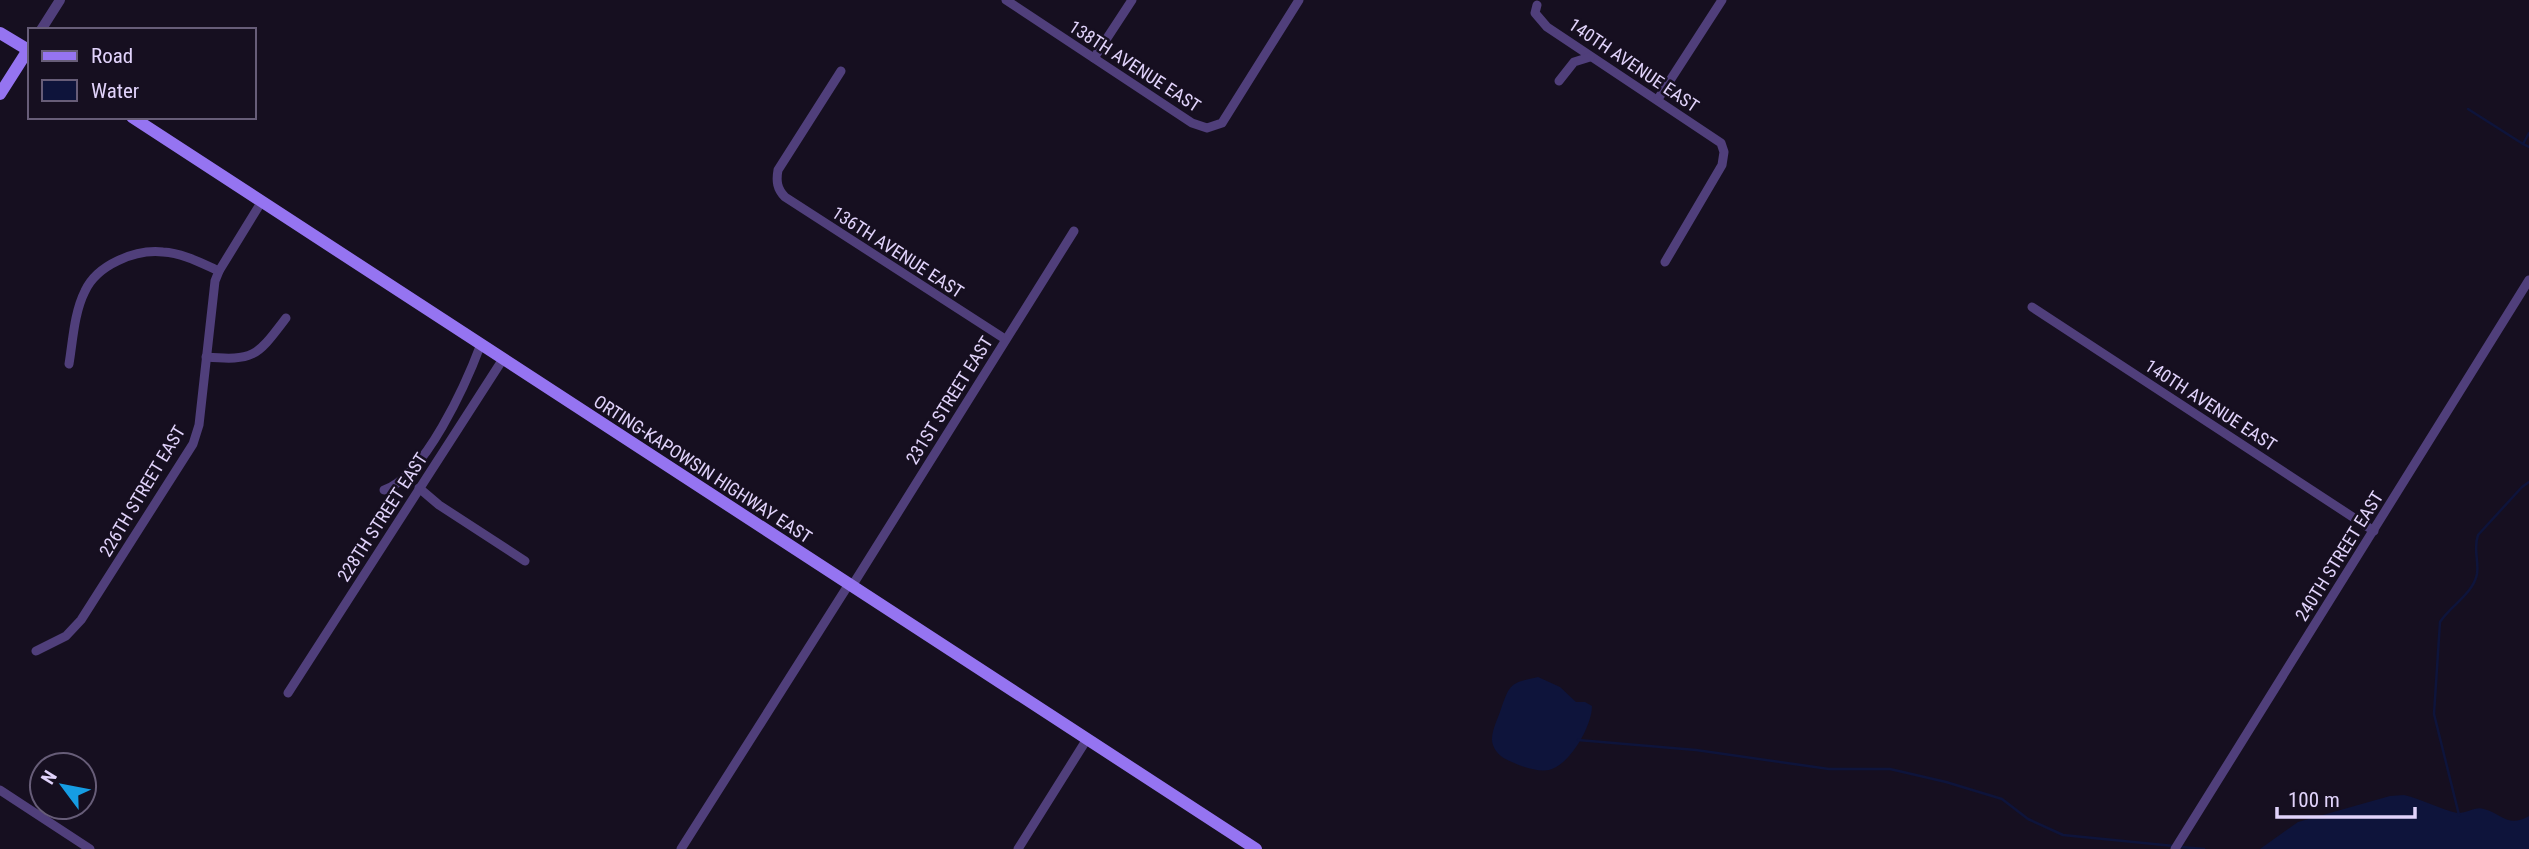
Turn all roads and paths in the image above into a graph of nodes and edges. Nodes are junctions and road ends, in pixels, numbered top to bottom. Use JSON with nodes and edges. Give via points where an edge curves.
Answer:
{"nodes":[{"id":1,"x":60,"y":0,"type":"edge"},
{"id":2,"x":1006,"y":0,"type":"edge"},
{"id":3,"x":1132,"y":0,"type":"edge"},
{"id":4,"x":1299,"y":0,"type":"edge"},
{"id":5,"x":1722,"y":0,"type":"edge"},
{"id":6,"x":1537,"y":5,"type":"dead end"},
{"id":7,"x":42,"y":28,"type":"edge"},
{"id":8,"x":0,"y":33,"type":"edge"},
{"id":9,"x":28,"y":49,"type":"edge"},
{"id":10,"x":28,"y":52,"type":"edge"},
{"id":11,"x":1590,"y":57,"type":"junction"},
{"id":12,"x":1094,"y":58,"type":"junction"},
{"id":13,"x":841,"y":71,"type":"dead end"},
{"id":14,"x":1559,"y":81,"type":"dead end"},
{"id":15,"x":0,"y":94,"type":"edge"},
{"id":16,"x":1658,"y":99,"type":"junction"},
{"id":17,"x":135,"y":119,"type":"edge"},
{"id":18,"x":262,"y":201,"type":"junction"},
{"id":19,"x":1074,"y":231,"type":"dead end"},
{"id":20,"x":1665,"y":262,"type":"dead end"},
{"id":21,"x":219,"y":271,"type":"junction"},
{"id":22,"x":2529,"y":280,"type":"edge"},
{"id":23,"x":2032,"y":307,"type":"dead end"},
{"id":24,"x":286,"y":318,"type":"dead end"},
{"id":25,"x":1005,"y":339,"type":"junction"},
{"id":26,"x":481,"y":344,"type":"junction"},
{"id":27,"x":206,"y":357,"type":"junction"},
{"id":28,"x":503,"y":359,"type":"junction"},
{"id":29,"x":69,"y":364,"type":"dead end"},
{"id":30,"x":419,"y":488,"type":"junction"},
{"id":31,"x":384,"y":490,"type":"dead end"},
{"id":32,"x":2374,"y":531,"type":"junction"},
{"id":33,"x":525,"y":561,"type":"dead end"},
{"id":34,"x":850,"y":585,"type":"junction"},
{"id":35,"x":36,"y":651,"type":"dead end"},
{"id":36,"x":288,"y":694,"type":"dead end"},
{"id":37,"x":1087,"y":739,"type":"junction"},
{"id":38,"x":0,"y":790,"type":"edge"},
{"id":39,"x":90,"y":849,"type":"edge"},
{"id":40,"x":681,"y":849,"type":"edge"},
{"id":41,"x":1018,"y":849,"type":"edge"},
{"id":42,"x":1256,"y":849,"type":"edge"},
{"id":43,"x":2175,"y":849,"type":"edge"}],
"edges":[{"from":1,"to":7,"type":"street"},
{"from":2,"to":12,"type":"street","name":"138TH AVENUE EAST"},
{"from":3,"to":12,"type":"street"},
{"from":4,"to":12,"type":"street","name":"138TH AVENUE EAST","via":[[1222,123],[1215,127],[1192,123]]},
{"from":5,"to":16,"type":"street"},
{"from":6,"to":11,"type":"street","name":"140TH AVENUE EAST","via":[[1535,13],[1547,27]]},
{"from":8,"to":9,"type":"main road"},
{"from":10,"to":15,"type":"main road"},
{"from":11,"to":14,"type":"street","via":[[1574,62]]},
{"from":11,"to":16,"type":"street","name":"140TH AVENUE EAST"},
{"from":13,"to":25,"type":"street","name":"136TH AVENUE EAST","via":[[778,170],[778,187],[785,197]]},
{"from":16,"to":20,"type":"street","name":"140TH AVENUE EAST","via":[[1717,139],[1723,148],[1722,165]]},
{"from":17,"to":18,"type":"main road","name":"ORTING-KAPOWSIN HIGHWAY EAST"},
{"from":18,"to":21,"type":"street","name":"226TH STREET EAST"},
{"from":18,"to":26,"type":"main road","name":"ORTING-KAPOWSIN HIGHWAY EAST"},
{"from":19,"to":25,"type":"street","name":"231ST STREET EAST"},
{"from":21,"to":27,"type":"street","name":"226TH STREET EAST"},
{"from":21,"to":29,"type":"street","via":[[161,251],[99,271],[82,299]]},
{"from":22,"to":32,"type":"street","name":"240TH STREET EAST"},
{"from":23,"to":32,"type":"street","name":"140TH AVENUE EAST"},
{"from":24,"to":27,"type":"street","via":[[264,345],[247,357]]},
{"from":25,"to":34,"type":"street","name":"231ST STREET EAST"},
{"from":26,"to":28,"type":"main road","name":"ORTING-KAPOWSIN HIGHWAY EAST"},
{"from":26,"to":31,"type":"street","via":[[458,398],[426,451],[403,481]]},
{"from":27,"to":35,"type":"street","name":"226TH STREET EAST","via":[[193,444],[80,620],[66,636]]},
{"from":28,"to":30,"type":"street","name":"228TH STREET EAST"},
{"from":28,"to":34,"type":"main road","name":"ORTING-KAPOWSIN HIGHWAY EAST"},
{"from":30,"to":33,"type":"street"},
{"from":30,"to":36,"type":"street","name":"228TH STREET EAST"},
{"from":32,"to":43,"type":"street","name":"240TH STREET EAST"},
{"from":34,"to":37,"type":"main road","name":"ORTING-KAPOWSIN HIGHWAY EAST"},
{"from":34,"to":40,"type":"street","name":"231ST STREET EAST"},
{"from":37,"to":41,"type":"street"},
{"from":37,"to":42,"type":"main road","name":"ORTING-KAPOWSIN HIGHWAY EAST"},
{"from":38,"to":39,"type":"street"}]}
